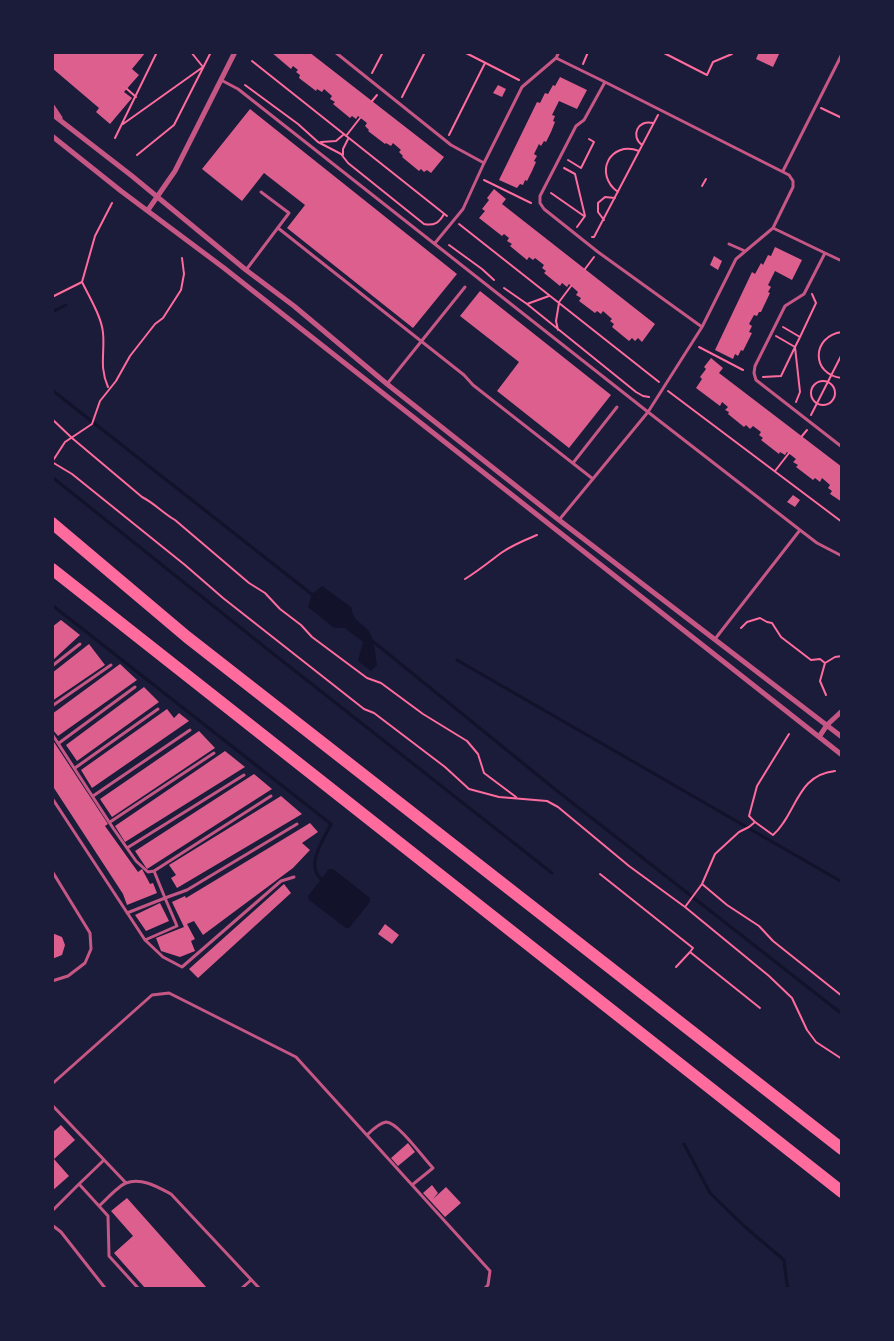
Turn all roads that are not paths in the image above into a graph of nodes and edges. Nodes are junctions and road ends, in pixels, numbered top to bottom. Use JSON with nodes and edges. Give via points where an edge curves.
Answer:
{"nodes":[{"id":1,"x":235,"y":52,"type":"edge"},
{"id":2,"x":335,"y":52,"type":"edge"},
{"id":3,"x":559,"y":52,"type":"edge"},
{"id":4,"x":842,"y":54,"type":"edge"},
{"id":5,"x":556,"y":58,"type":"junction"},
{"id":6,"x":221,"y":80,"type":"junction"},
{"id":7,"x":605,"y":82,"type":"junction"},
{"id":8,"x":52,"y":106,"type":"edge"},
{"id":9,"x":52,"y":114,"type":"edge"},
{"id":10,"x":62,"y":121,"type":"junction"},
{"id":11,"x":52,"y":136,"type":"edge"},
{"id":12,"x":484,"y":163,"type":"junction"},
{"id":13,"x":783,"y":171,"type":"junction"},
{"id":14,"x":261,"y":192,"type":"dead end"},
{"id":15,"x":157,"y":198,"type":"junction"},
{"id":16,"x":148,"y":210,"type":"junction"},
{"id":17,"x":278,"y":228,"type":"junction"},
{"id":18,"x":773,"y":228,"type":"junction"},
{"id":19,"x":435,"y":243,"type":"junction"},
{"id":20,"x":729,"y":244,"type":"dead end"},
{"id":21,"x":745,"y":251,"type":"junction"},
{"id":22,"x":825,"y":253,"type":"junction"},
{"id":23,"x":842,"y":261,"type":"edge"},
{"id":24,"x":246,"y":270,"type":"junction"},
{"id":25,"x":465,"y":287,"type":"dead end"},
{"id":26,"x":702,"y":327,"type":"junction"},
{"id":27,"x":421,"y":341,"type":"junction"},
{"id":28,"x":387,"y":384,"type":"junction"},
{"id":29,"x":617,"y":407,"type":"dead end"},
{"id":30,"x":648,"y":412,"type":"junction"},
{"id":31,"x":842,"y":447,"type":"edge"},
{"id":32,"x":573,"y":463,"type":"junction"},
{"id":33,"x":593,"y":479,"type":"junction"},
{"id":34,"x":559,"y":520,"type":"junction"},
{"id":35,"x":52,"y":523,"type":"edge"},
{"id":36,"x":800,"y":530,"type":"junction"},
{"id":37,"x":842,"y":556,"type":"edge"},
{"id":38,"x":52,"y":569,"type":"edge"},
{"id":39,"x":714,"y":639,"type":"junction"},
{"id":40,"x":80,"y":644,"type":"dead end"},
{"id":41,"x":111,"y":664,"type":"dead end"},
{"id":42,"x":52,"y":666,"type":"edge"},
{"id":43,"x":135,"y":687,"type":"dead end"},
{"id":44,"x":52,"y":706,"type":"edge"},
{"id":45,"x":158,"y":709,"type":"dead end"},
{"id":46,"x":842,"y":710,"type":"edge"},
{"id":47,"x":827,"y":725,"type":"junction"},
{"id":48,"x":190,"y":730,"type":"dead end"},
{"id":49,"x":52,"y":734,"type":"edge"},
{"id":50,"x":819,"y":737,"type":"junction"},
{"id":51,"x":842,"y":737,"type":"edge"},
{"id":52,"x":59,"y":743,"type":"junction"},
{"id":53,"x":214,"y":753,"type":"dead end"},
{"id":54,"x":842,"y":755,"type":"edge"},
{"id":55,"x":75,"y":768,"type":"junction"},
{"id":56,"x":244,"y":774,"type":"dead end"},
{"id":57,"x":93,"y":796,"type":"junction"},
{"id":58,"x":271,"y":796,"type":"dead end"},
{"id":59,"x":52,"y":798,"type":"edge"},
{"id":60,"x":110,"y":822,"type":"junction"},
{"id":61,"x":297,"y":824,"type":"dead end"},
{"id":62,"x":127,"y":848,"type":"junction"},
{"id":63,"x":52,"y":871,"type":"edge"},
{"id":64,"x":154,"y":871,"type":"junction"},
{"id":65,"x":294,"y":877,"type":"dead end"},
{"id":66,"x":165,"y":898,"type":"junction"},
{"id":67,"x":127,"y":913,"type":"junction"},
{"id":68,"x":145,"y":940,"type":"junction"},
{"id":69,"x":52,"y":981,"type":"edge"},
{"id":70,"x":52,"y":1084,"type":"edge"},
{"id":71,"x":52,"y":1106,"type":"edge"},
{"id":72,"x":367,"y":1135,"type":"junction"},
{"id":73,"x":842,"y":1149,"type":"edge"},
{"id":74,"x":104,"y":1160,"type":"junction"},
{"id":75,"x":126,"y":1183,"type":"junction"},
{"id":76,"x":79,"y":1184,"type":"junction"},
{"id":77,"x":412,"y":1186,"type":"junction"},
{"id":78,"x":842,"y":1192,"type":"edge"},
{"id":79,"x":99,"y":1206,"type":"junction"},
{"id":80,"x":52,"y":1211,"type":"edge"},
{"id":81,"x":52,"y":1225,"type":"edge"},
{"id":82,"x":251,"y":1280,"type":"junction"},
{"id":83,"x":105,"y":1288,"type":"edge"},
{"id":84,"x":138,"y":1288,"type":"edge"},
{"id":85,"x":242,"y":1288,"type":"edge"},
{"id":86,"x":259,"y":1288,"type":"edge"},
{"id":87,"x":485,"y":1288,"type":"edge"}],
"edges":[{"from":1,"to":6,"type":"street"},
{"from":2,"to":12,"type":"lane","via":[[451,145]]},
{"from":3,"to":5,"type":"lane"},
{"from":4,"to":13,"type":"lane"},
{"from":5,"to":7,"type":"lane"},
{"from":5,"to":12,"type":"lane","via":[[522,87]]},
{"from":6,"to":15,"type":"street","via":[[176,171]]},
{"from":6,"to":19,"type":"lane","via":[[238,89]]},
{"from":7,"to":13,"type":"lane"},
{"from":7,"to":26,"type":"lane","via":[[584,120],[576,126],[540,196],[540,203],[598,252]]},
{"from":8,"to":10,"type":"street"},
{"from":9,"to":10,"type":"street"},
{"from":10,"to":15,"type":"street"},
{"from":11,"to":16,"type":"street"},
{"from":12,"to":19,"type":"lane","via":[[462,209]]},
{"from":13,"to":18,"type":"lane","via":[[793,181],[793,187]]},
{"from":14,"to":17,"type":"lane","via":[[289,213]]},
{"from":15,"to":16,"type":"street"},
{"from":15,"to":24,"type":"street"},
{"from":16,"to":50,"type":"street"},
{"from":17,"to":24,"type":"lane"},
{"from":17,"to":27,"type":"lane"},
{"from":18,"to":21,"type":"lane"},
{"from":18,"to":22,"type":"lane"},
{"from":19,"to":30,"type":"lane"},
{"from":20,"to":21,"type":"lane"},
{"from":21,"to":26,"type":"lane","via":[[736,259]]},
{"from":22,"to":23,"type":"lane"},
{"from":22,"to":31,"type":"lane","via":[[804,294],[785,306],[754,373],[756,380]]},
{"from":24,"to":28,"type":"street"},
{"from":25,"to":27,"type":"lane"},
{"from":26,"to":30,"type":"lane"},
{"from":27,"to":28,"type":"lane"},
{"from":27,"to":32,"type":"lane"},
{"from":28,"to":34,"type":"street"},
{"from":29,"to":32,"type":"lane"},
{"from":30,"to":33,"type":"lane"},
{"from":30,"to":36,"type":"lane"},
{"from":32,"to":33,"type":"lane"},
{"from":33,"to":34,"type":"lane"},
{"from":34,"to":39,"type":"street"},
{"from":35,"to":73,"type":"highway","via":[[187,637]]},
{"from":36,"to":37,"type":"lane"},
{"from":36,"to":39,"type":"lane"},
{"from":38,"to":78,"type":"highway"},
{"from":39,"to":47,"type":"street"},
{"from":40,"to":42,"type":"lane"},
{"from":41,"to":44,"type":"lane"},
{"from":43,"to":52,"type":"lane"},
{"from":45,"to":55,"type":"lane"},
{"from":46,"to":47,"type":"street"},
{"from":47,"to":50,"type":"street"},
{"from":47,"to":51,"type":"street"},
{"from":48,"to":57,"type":"lane"},
{"from":49,"to":52,"type":"lane"},
{"from":50,"to":54,"type":"street"},
{"from":52,"to":55,"type":"lane"},
{"from":53,"to":60,"type":"lane"},
{"from":55,"to":57,"type":"lane"},
{"from":56,"to":62,"type":"lane"},
{"from":57,"to":60,"type":"lane"},
{"from":58,"to":64,"type":"lane"},
{"from":59,"to":67,"type":"lane"},
{"from":60,"to":62,"type":"lane"},
{"from":61,"to":66,"type":"lane","via":[[187,890]]},
{"from":62,"to":64,"type":"lane","via":[[148,872]]},
{"from":63,"to":69,"type":"lane","via":[[90,933],[91,949],[85,963],[68,976]]},
{"from":64,"to":66,"type":"lane"},
{"from":65,"to":68,"type":"lane","via":[[281,881],[182,967],[162,957]]},
{"from":66,"to":67,"type":"lane"},
{"from":66,"to":68,"type":"lane","via":[[178,926]]},
{"from":67,"to":68,"type":"lane"},
{"from":70,"to":72,"type":"lane","via":[[152,995],[169,993],[296,1057]]},
{"from":71,"to":74,"type":"lane"},
{"from":72,"to":77,"type":"lane"},
{"from":72,"to":77,"type":"lane","via":[[389,1122],[433,1168]]},
{"from":74,"to":75,"type":"lane"},
{"from":74,"to":76,"type":"lane"},
{"from":75,"to":79,"type":"lane"},
{"from":75,"to":82,"type":"lane","via":[[142,1181],[171,1194]]},
{"from":76,"to":79,"type":"lane"},
{"from":76,"to":80,"type":"lane"},
{"from":77,"to":87,"type":"lane","via":[[490,1271]]},
{"from":79,"to":84,"type":"lane","via":[[108,1216],[109,1256]]},
{"from":81,"to":83,"type":"lane","via":[[62,1232]]},
{"from":82,"to":85,"type":"lane"},
{"from":82,"to":86,"type":"lane"}]}
